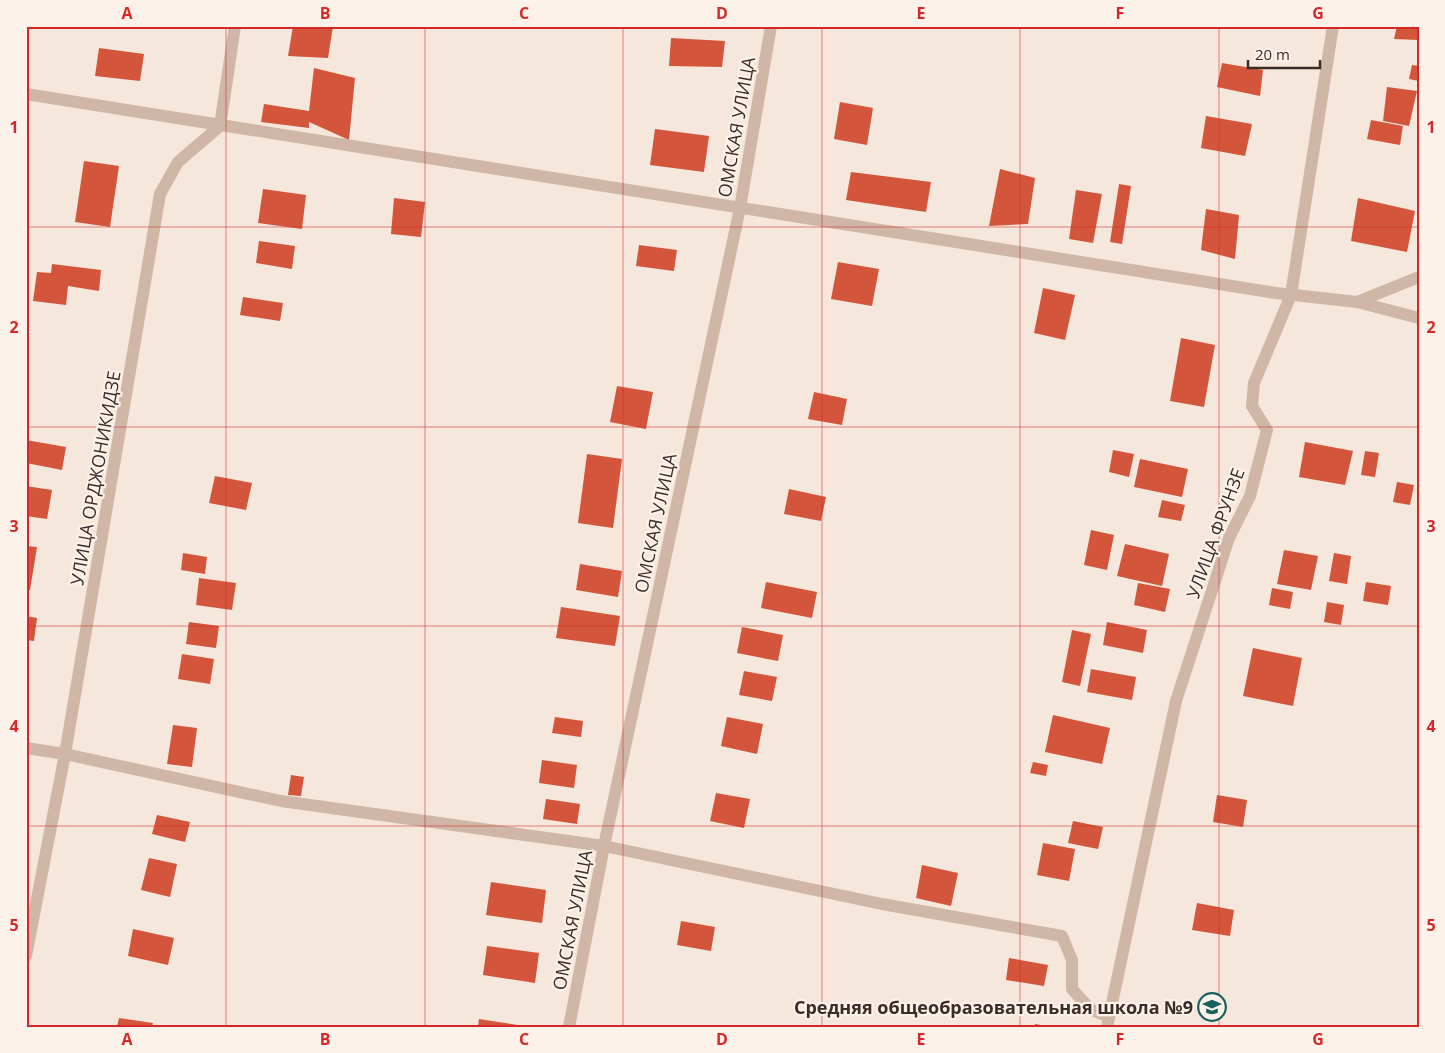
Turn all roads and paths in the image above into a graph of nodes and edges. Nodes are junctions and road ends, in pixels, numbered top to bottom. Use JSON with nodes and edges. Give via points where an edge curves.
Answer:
{"nodes":[{"id":1,"x":235,"y":26,"type":"edge"},
{"id":2,"x":771,"y":26,"type":"edge"},
{"id":3,"x":1333,"y":26,"type":"edge"},
{"id":4,"x":26,"y":94,"type":"edge"},
{"id":5,"x":220,"y":126,"type":"junction"},
{"id":6,"x":740,"y":208,"type":"junction"},
{"id":7,"x":1419,"y":277,"type":"edge"},
{"id":8,"x":1290,"y":295,"type":"junction"},
{"id":9,"x":1357,"y":302,"type":"junction"},
{"id":10,"x":1419,"y":318,"type":"edge"},
{"id":11,"x":26,"y":748,"type":"edge"},
{"id":12,"x":65,"y":754,"type":"junction"},
{"id":13,"x":604,"y":846,"type":"junction"},
{"id":14,"x":26,"y":956,"type":"edge"},
{"id":15,"x":1108,"y":1022,"type":"edge"},
{"id":16,"x":569,"y":1027,"type":"edge"}],
"edges":[{"from":1,"to":5,"type":"street"},
{"from":2,"to":6,"type":"street","name":"ОМСКАЯ УЛИЦА"},
{"from":3,"to":8,"type":"street","name":"УЛИЦА ФРУНЗЕ"},
{"from":4,"to":5,"type":"street"},
{"from":5,"to":6,"type":"street"},
{"from":5,"to":12,"type":"street","name":"УЛИЦА ОРДЖОНИКИДЗЕ","via":[[178,162],[160,194]]},
{"from":6,"to":8,"type":"street"},
{"from":6,"to":13,"type":"street","name":"ОМСКАЯ УЛИЦА"},
{"from":7,"to":9,"type":"street"},
{"from":8,"to":9,"type":"street"},
{"from":8,"to":15,"type":"street","name":"УЛИЦА ФРУНЗЕ","via":[[1254,383],[1252,406],[1267,430],[1250,496],[1229,538],[1176,701]]},
{"from":9,"to":10,"type":"street"},
{"from":11,"to":12,"type":"street"},
{"from":12,"to":13,"type":"street","via":[[281,801]]},
{"from":12,"to":14,"type":"street","name":"УЛИЦА ОРДЖОНИКИДЗЕ"},
{"from":13,"to":15,"type":"street","via":[[882,904],[1062,936],[1072,960],[1072,989],[1090,1010]]},
{"from":13,"to":16,"type":"street","name":"ОМСКАЯ УЛИЦА"}]}
